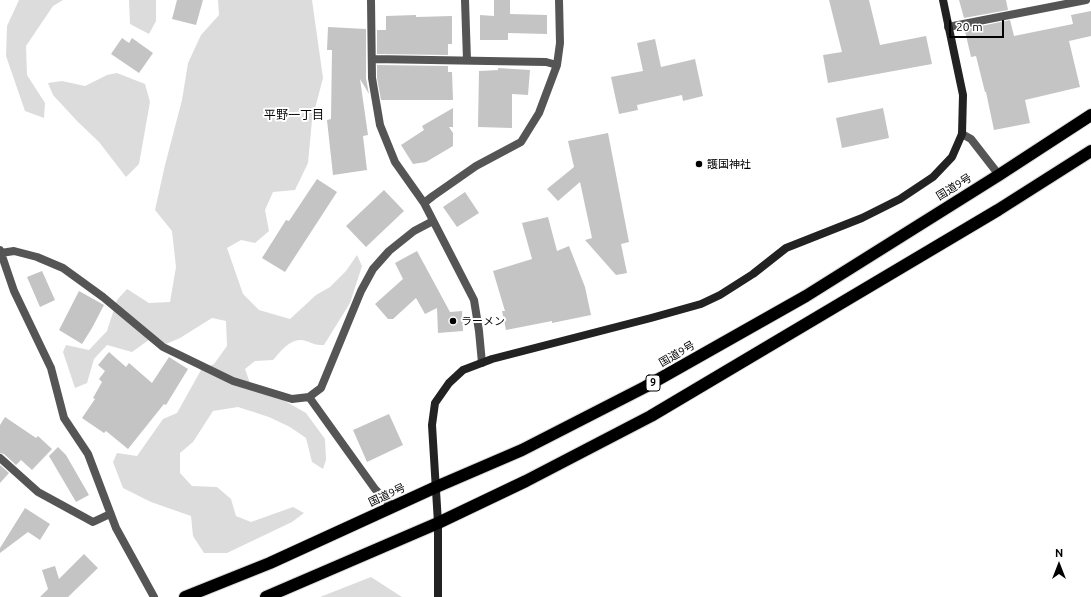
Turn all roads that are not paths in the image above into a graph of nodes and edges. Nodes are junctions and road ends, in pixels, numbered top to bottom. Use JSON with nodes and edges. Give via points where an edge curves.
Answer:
{"nodes":[{"id":1,"x":371,"y":0,"type":"edge"},
{"id":2,"x":465,"y":0,"type":"edge"},
{"id":3,"x":559,"y":0,"type":"edge"},
{"id":4,"x":943,"y":0,"type":"edge"},
{"id":5,"x":1086,"y":0,"type":"edge"},
{"id":6,"x":948,"y":28,"type":"junction"},
{"id":7,"x":373,"y":59,"type":"junction"},
{"id":8,"x":467,"y":60,"type":"junction"},
{"id":9,"x":557,"y":65,"type":"junction"},
{"id":10,"x":1091,"y":115,"type":"edge"},
{"id":11,"x":962,"y":134,"type":"junction"},
{"id":12,"x":1091,"y":151,"type":"edge"},
{"id":13,"x":999,"y":175,"type":"junction"},
{"id":14,"x":424,"y":203,"type":"junction"},
{"id":15,"x":433,"y":221,"type":"junction"},
{"id":16,"x":1,"y":251,"type":"edge"},
{"id":17,"x":482,"y":363,"type":"junction"},
{"id":18,"x":309,"y":397,"type":"junction"},
{"id":19,"x":0,"y":458,"type":"edge"},
{"id":20,"x":436,"y":487,"type":"junction"},
{"id":21,"x":393,"y":506,"type":"junction"},
{"id":22,"x":110,"y":514,"type":"junction"},
{"id":23,"x":438,"y":524,"type":"junction"},
{"id":24,"x":154,"y":597,"type":"edge"},
{"id":25,"x":185,"y":597,"type":"edge"},
{"id":26,"x":266,"y":597,"type":"edge"},
{"id":27,"x":438,"y":597,"type":"edge"}],
"edges":[{"from":1,"to":7,"type":"street"},
{"from":2,"to":8,"type":"street"},
{"from":3,"to":9,"type":"street","via":[[560,43]]},
{"from":4,"to":6,"type":"street"},
{"from":5,"to":6,"type":"street"},
{"from":6,"to":11,"type":"street","via":[[963,95]]},
{"from":7,"to":8,"type":"street"},
{"from":7,"to":14,"type":"street","via":[[372,78],[380,125],[395,162]]},
{"from":8,"to":9,"type":"street","via":[[546,62]]},
{"from":9,"to":14,"type":"street","via":[[539,113],[521,142],[476,166]]},
{"from":10,"to":13,"type":"highway","name":"国道9号","number":"9"},
{"from":11,"to":13,"type":"street","via":[[971,139]]},
{"from":11,"to":17,"type":"street","via":[[952,157],[933,177],[900,199],[862,218],[786,248],[753,274],[720,295],[701,304]]},
{"from":12,"to":23,"type":"highway","via":[[992,214],[651,416]]},
{"from":13,"to":20,"type":"highway","name":"国道9号","number":"9","via":[[806,296],[645,387],[522,450]]},
{"from":14,"to":15,"type":"street"},
{"from":15,"to":17,"type":"street","via":[[474,300]]},
{"from":15,"to":18,"type":"street","via":[[414,231],[388,251],[373,269],[361,291],[321,388]]},
{"from":16,"to":18,"type":"street","via":[[14,251],[37,257],[63,268],[103,297],[163,347],[233,381],[292,399]]},
{"from":16,"to":22,"type":"street","via":[[14,291],[51,368],[64,418],[88,454]]},
{"from":17,"to":20,"type":"street","via":[[463,370],[449,383],[435,403],[432,425]]},
{"from":18,"to":21,"type":"street","via":[[375,489]]},
{"from":19,"to":22,"type":"street","via":[[38,492],[93,522]]},
{"from":20,"to":21,"type":"highway","name":"国道9号","number":"9"},
{"from":20,"to":23,"type":"street"},
{"from":21,"to":25,"type":"highway","name":"国道9号","number":"9","via":[[270,563]]},
{"from":22,"to":24,"type":"street"},
{"from":23,"to":26,"type":"highway"},
{"from":23,"to":27,"type":"street"}]}
